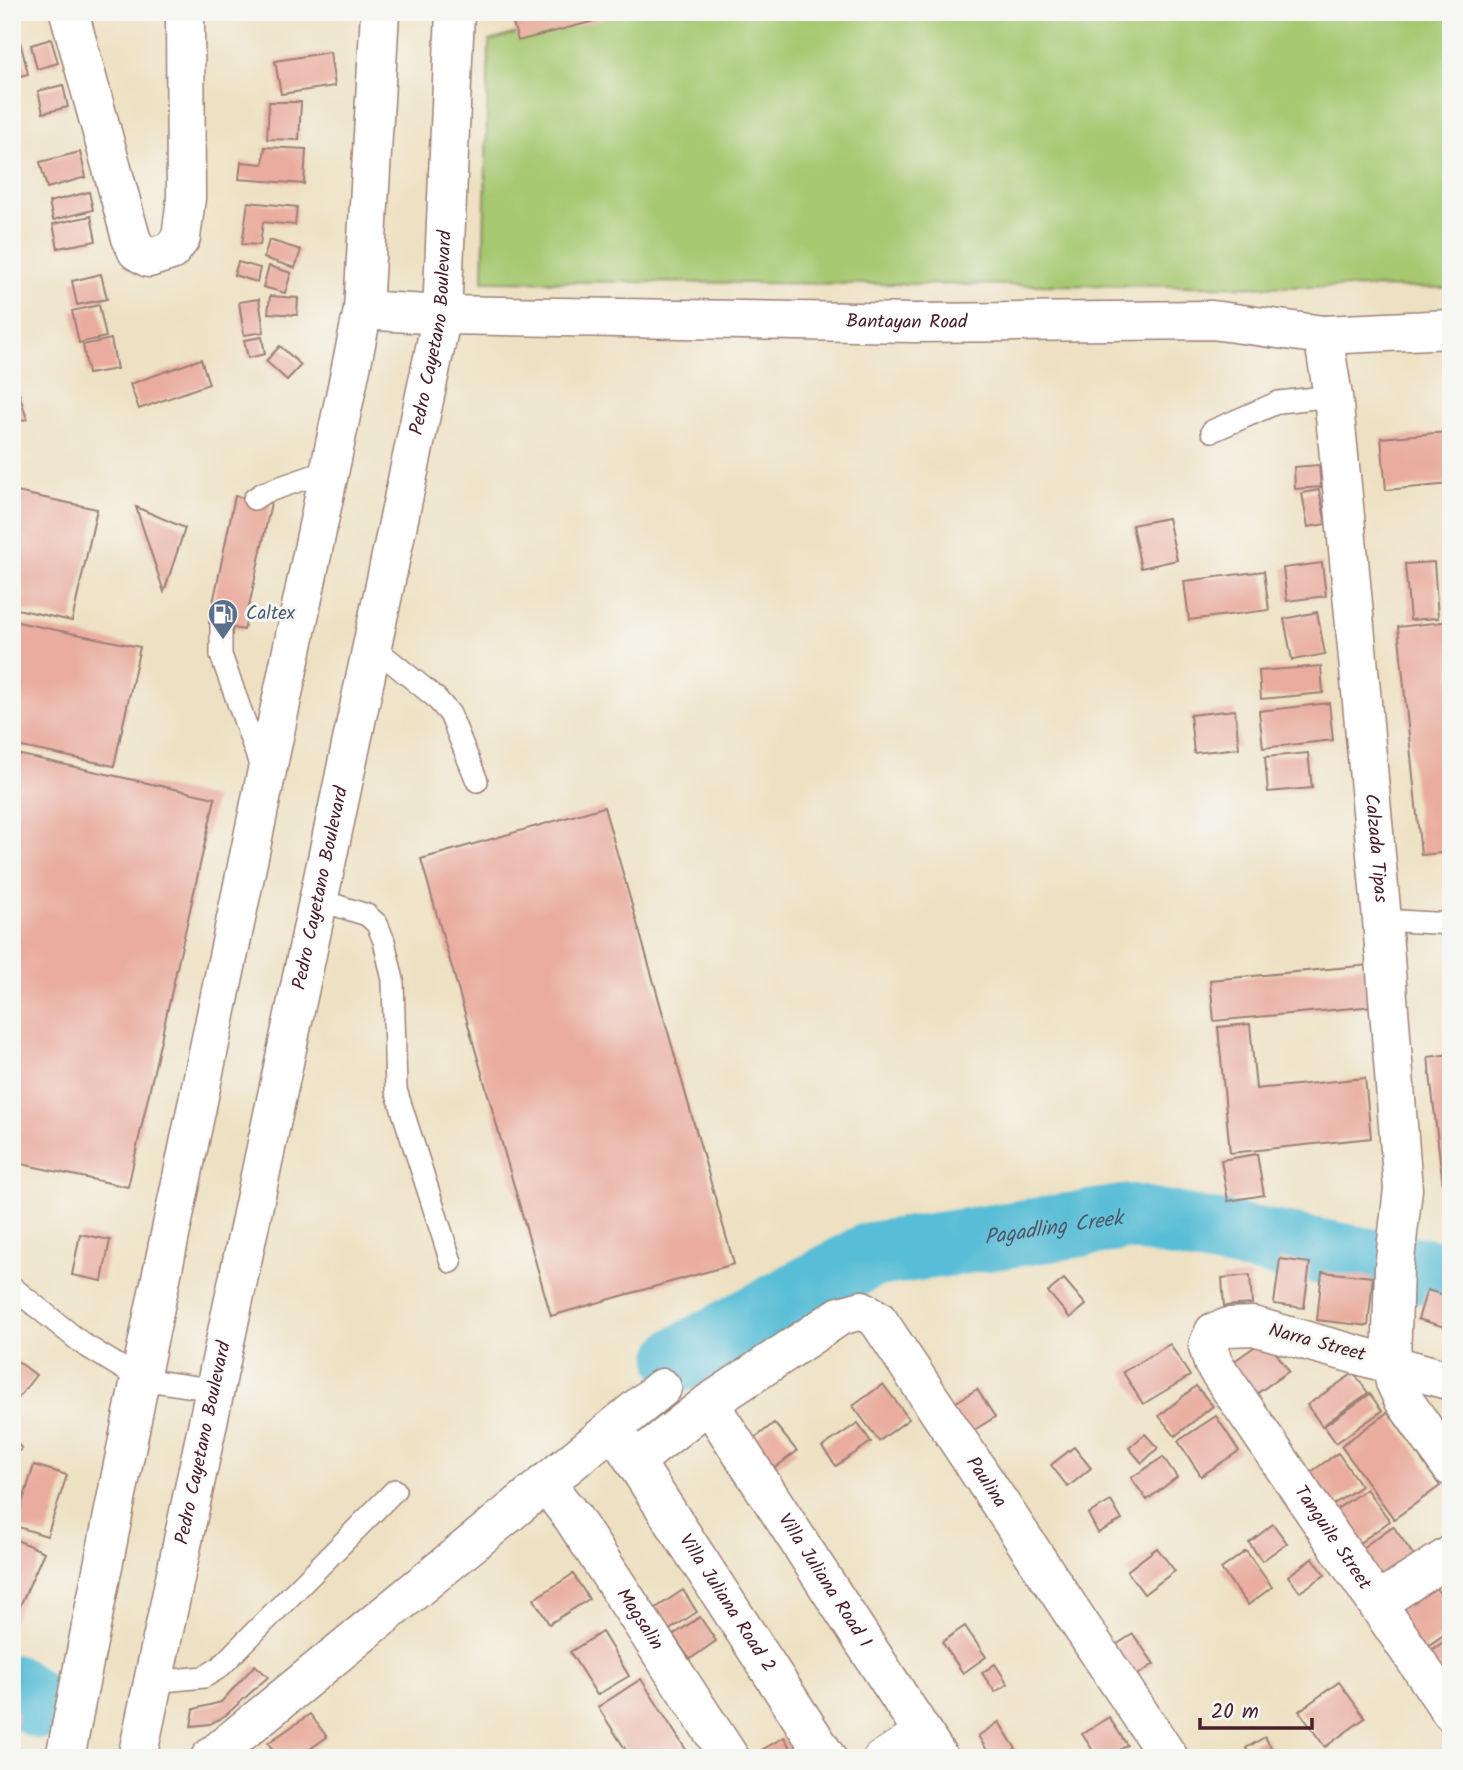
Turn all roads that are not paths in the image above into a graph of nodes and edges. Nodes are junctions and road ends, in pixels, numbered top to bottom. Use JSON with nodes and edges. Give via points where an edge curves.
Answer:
{"nodes":[{"id":1,"x":69,"y":12,"type":"edge"},
{"id":2,"x":186,"y":12,"type":"edge"},
{"id":3,"x":380,"y":12,"type":"edge"},
{"id":4,"x":455,"y":12,"type":"edge"},
{"id":5,"x":363,"y":310,"type":"junction"},
{"id":6,"x":442,"y":315,"type":"junction"},
{"id":7,"x":1451,"y":329,"type":"edge"},
{"id":8,"x":1323,"y":335,"type":"junction"},
{"id":9,"x":1333,"y":396,"type":"junction"},
{"id":10,"x":1212,"y":432,"type":"dead end"},
{"id":11,"x":330,"y":470,"type":"junction"},
{"id":12,"x":254,"y":499,"type":"dead end"},
{"id":13,"x":221,"y":625,"type":"dead end"},
{"id":14,"x":372,"y":646,"type":"junction"},
{"id":15,"x":477,"y":781,"type":"dead end"},
{"id":16,"x":266,"y":782,"type":"junction"},
{"id":17,"x":319,"y":900,"type":"junction"},
{"id":18,"x":1382,"y":920,"type":"junction"},
{"id":19,"x":1451,"y":924,"type":"edge"},
{"id":20,"x":451,"y":1262,"type":"dead end"},
{"id":21,"x":12,"y":1287,"type":"edge"},
{"id":22,"x":1213,"y":1363,"type":"joint"},
{"id":23,"x":1391,"y":1363,"type":"junction"},
{"id":24,"x":140,"y":1379,"type":"junction"},
{"id":25,"x":1451,"y":1381,"type":"edge"},
{"id":26,"x":662,"y":1388,"type":"dead end"},
{"id":27,"x":216,"y":1390,"type":"junction"},
{"id":28,"x":709,"y":1403,"type":"junction"},
{"id":29,"x":625,"y":1446,"type":"junction"},
{"id":30,"x":1451,"y":1467,"type":"edge"},
{"id":31,"x":545,"y":1483,"type":"junction"},
{"id":32,"x":395,"y":1490,"type":"dead end"},
{"id":33,"x":1451,"y":1555,"type":"edge"},
{"id":34,"x":1377,"y":1603,"type":"junction"},
{"id":35,"x":153,"y":1682,"type":"junction"},
{"id":36,"x":1451,"y":1712,"type":"edge"},
{"id":37,"x":930,"y":1744,"type":"edge"},
{"id":38,"x":65,"y":1758,"type":"edge"},
{"id":39,"x":137,"y":1758,"type":"edge"},
{"id":40,"x":210,"y":1758,"type":"edge"},
{"id":41,"x":730,"y":1758,"type":"edge"},
{"id":42,"x":827,"y":1758,"type":"edge"},
{"id":43,"x":878,"y":1758,"type":"edge"},
{"id":44,"x":1168,"y":1758,"type":"edge"}],
"edges":[{"from":1,"to":2,"type":"street","via":[[131,238],[137,251],[149,258],[171,251],[181,238],[186,198]]},
{"from":3,"to":5,"type":"street"},
{"from":4,"to":6,"type":"street","name":"Pedro Cayetano Boulevard"},
{"from":5,"to":6,"type":"street","name":"Bantayan Road"},
{"from":5,"to":11,"type":"street"},
{"from":6,"to":8,"type":"street","name":"Bantayan Road","via":[[929,323],[1212,320]]},
{"from":6,"to":14,"type":"street","name":"Pedro Cayetano Boulevard"},
{"from":7,"to":8,"type":"street","name":"Bantayan Road"},
{"from":8,"to":9,"type":"street","name":"Calzada Tipas"},
{"from":9,"to":10,"type":"lane","via":[[1279,402]]},
{"from":9,"to":18,"type":"street","name":"Calzada Tipas"},
{"from":11,"to":12,"type":"lane"},
{"from":11,"to":16,"type":"street"},
{"from":13,"to":16,"type":"lane","via":[[221,654]]},
{"from":14,"to":15,"type":"lane","via":[[450,714]]},
{"from":14,"to":17,"type":"street","name":"Pedro Cayetano Boulevard"},
{"from":16,"to":24,"type":"street"},
{"from":17,"to":20,"type":"lane","via":[[367,915],[384,941],[393,980],[396,1090]]},
{"from":17,"to":27,"type":"street","name":"Pedro Cayetano Boulevard"},
{"from":18,"to":19,"type":"lane"},
{"from":18,"to":23,"type":"street","name":"Calzada Tipas","via":[[1403,1189]]},
{"from":21,"to":24,"type":"lane","via":[[83,1344]]},
{"from":22,"to":23,"type":"street","name":"Narra Street","via":[[1208,1346],[1214,1332],[1253,1326]]},
{"from":22,"to":34,"type":"street","name":"Tanguile Street"},
{"from":23,"to":25,"type":"street","name":"Narra Street"},
{"from":23,"to":30,"type":"street","via":[[1404,1399]]},
{"from":24,"to":27,"type":"lane"},
{"from":24,"to":38,"type":"street"},
{"from":26,"to":29,"type":"street"},
{"from":27,"to":35,"type":"street","name":"Pedro Cayetano Boulevard"},
{"from":28,"to":29,"type":"street"},
{"from":28,"to":37,"type":"street","name":"Villa Juliana Road 1"},
{"from":28,"to":44,"type":"street","name":"Paulina","via":[[841,1317],[862,1310],[878,1320]]},
{"from":29,"to":31,"type":"street"},
{"from":29,"to":42,"type":"street","name":"Villa Juliana Road 2"},
{"from":31,"to":40,"type":"street"},
{"from":31,"to":41,"type":"street","name":"Magsalin"},
{"from":32,"to":35,"type":"lane","via":[[219,1668],[204,1677]]},
{"from":33,"to":34,"type":"street"},
{"from":34,"to":36,"type":"street","name":"Tanguile Street"},
{"from":35,"to":39,"type":"street","name":"Pedro Cayetano Boulevard"},
{"from":37,"to":43,"type":"street"}]}
